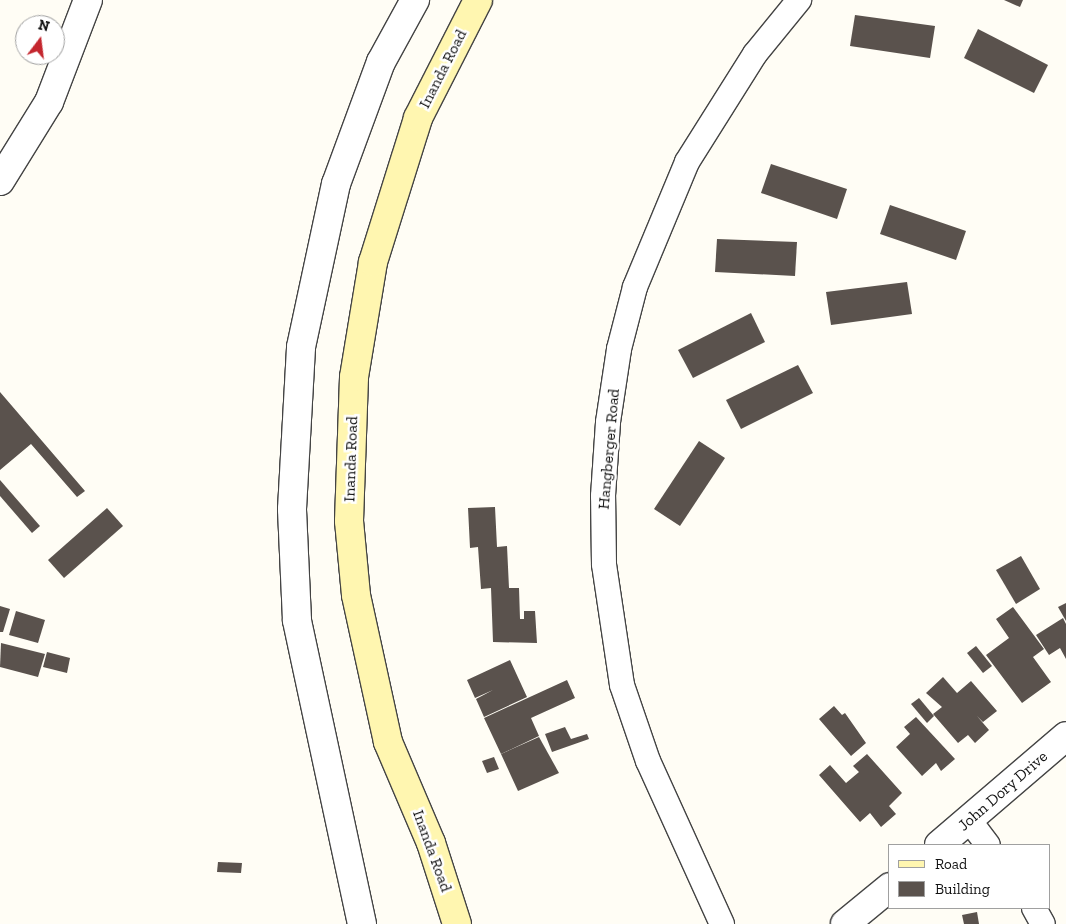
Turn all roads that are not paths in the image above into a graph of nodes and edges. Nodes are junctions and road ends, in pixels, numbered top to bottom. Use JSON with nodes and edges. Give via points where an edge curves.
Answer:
{"nodes":[{"id":1,"x":88,"y":0,"type":"edge"},
{"id":2,"x":415,"y":0,"type":"edge"},
{"id":3,"x":478,"y":0,"type":"edge"},
{"id":4,"x":799,"y":0,"type":"edge"},
{"id":5,"x":0,"y":181,"type":"edge"},
{"id":6,"x":1066,"y":736,"type":"edge"},
{"id":7,"x":969,"y":820,"type":"junction"},
{"id":8,"x":940,"y":844,"type":"edge"},
{"id":9,"x":987,"y":844,"type":"edge"},
{"id":10,"x":888,"y":889,"type":"edge"},
{"id":11,"x":1035,"y":909,"type":"edge"},
{"id":12,"x":362,"y":924,"type":"edge"},
{"id":13,"x":457,"y":924,"type":"edge"},
{"id":14,"x":722,"y":924,"type":"edge"},
{"id":15,"x":845,"y":924,"type":"edge"},
{"id":16,"x":1043,"y":924,"type":"edge"}],
"edges":[{"from":1,"to":5,"type":"street","via":[[49,102]]},
{"from":2,"to":12,"type":"street","via":[[381,62],[336,184],[301,347],[292,509],[297,620]]},
{"from":3,"to":13,"type":"main road","name":"Inanda Road","via":[[418,118],[373,262],[354,377],[349,521],[356,595],[388,742],[431,843]]},
{"from":4,"to":14,"type":"street","name":"Hangberger Road","via":[[755,54],[687,162],[635,287],[618,349],[608,422],[603,496],[604,564],[622,685],[648,762]]},
{"from":6,"to":7,"type":"street","name":"John Dory Drive"},
{"from":7,"to":8,"type":"street","name":"John Dory Drive"},
{"from":7,"to":9,"type":"street"},
{"from":10,"to":15,"type":"street"},
{"from":11,"to":16,"type":"street"}]}
